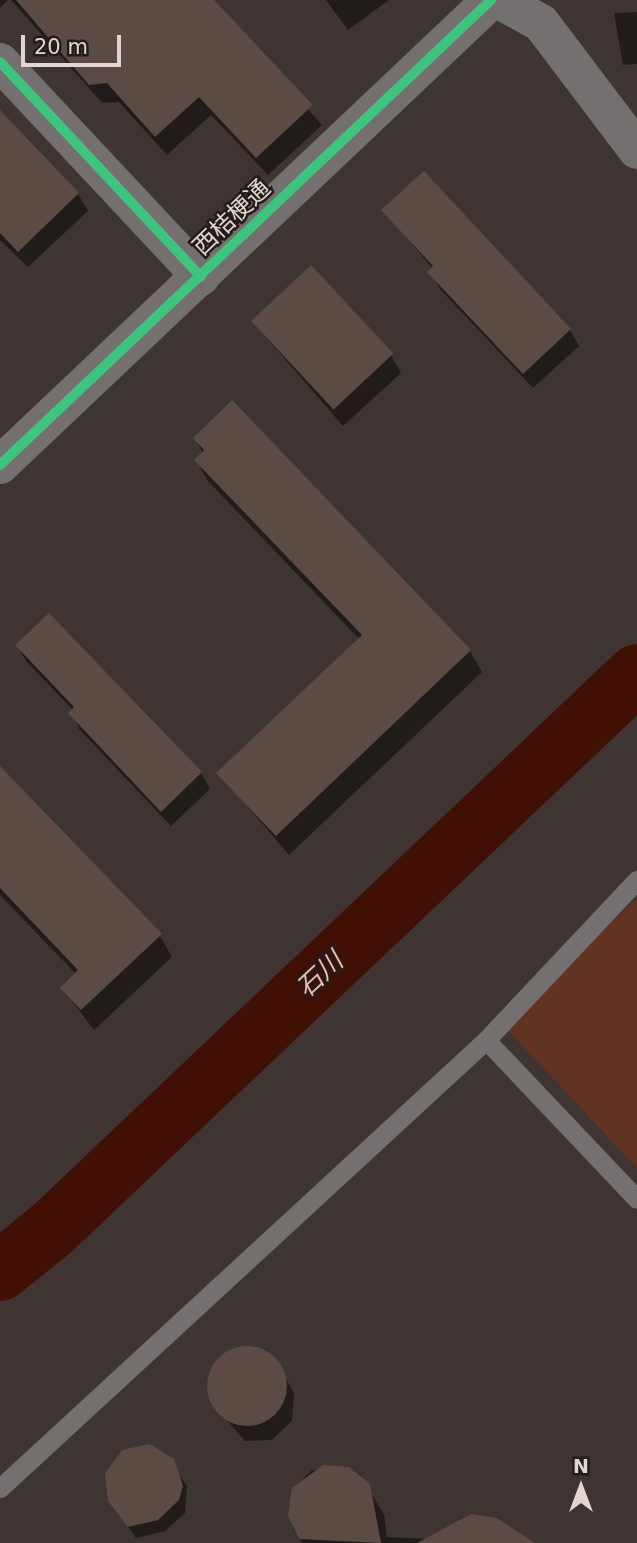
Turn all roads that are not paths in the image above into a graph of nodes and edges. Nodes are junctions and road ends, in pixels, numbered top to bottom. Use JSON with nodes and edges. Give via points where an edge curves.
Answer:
{"nodes":[{"id":1,"x":491,"y":0,"type":"edge"},
{"id":2,"x":499,"y":0,"type":"edge"},
{"id":3,"x":0,"y":62,"type":"edge"},
{"id":4,"x":637,"y":150,"type":"edge"},
{"id":5,"x":201,"y":277,"type":"junction"},
{"id":6,"x":0,"y":465,"type":"edge"},
{"id":7,"x":637,"y":880,"type":"edge"},
{"id":8,"x":486,"y":1040,"type":"junction"},
{"id":9,"x":637,"y":1199,"type":"edge"},
{"id":10,"x":0,"y":1488,"type":"edge"}],
"edges":[{"from":1,"to":5,"type":"street","name":"西桔梗通"},
{"from":2,"to":4,"type":"street","via":[[541,23]]},
{"from":3,"to":5,"type":"street"},
{"from":5,"to":6,"type":"street","name":"西桔梗通"},
{"from":7,"to":8,"type":"lane"},
{"from":8,"to":9,"type":"lane"},
{"from":8,"to":10,"type":"lane"}]}
